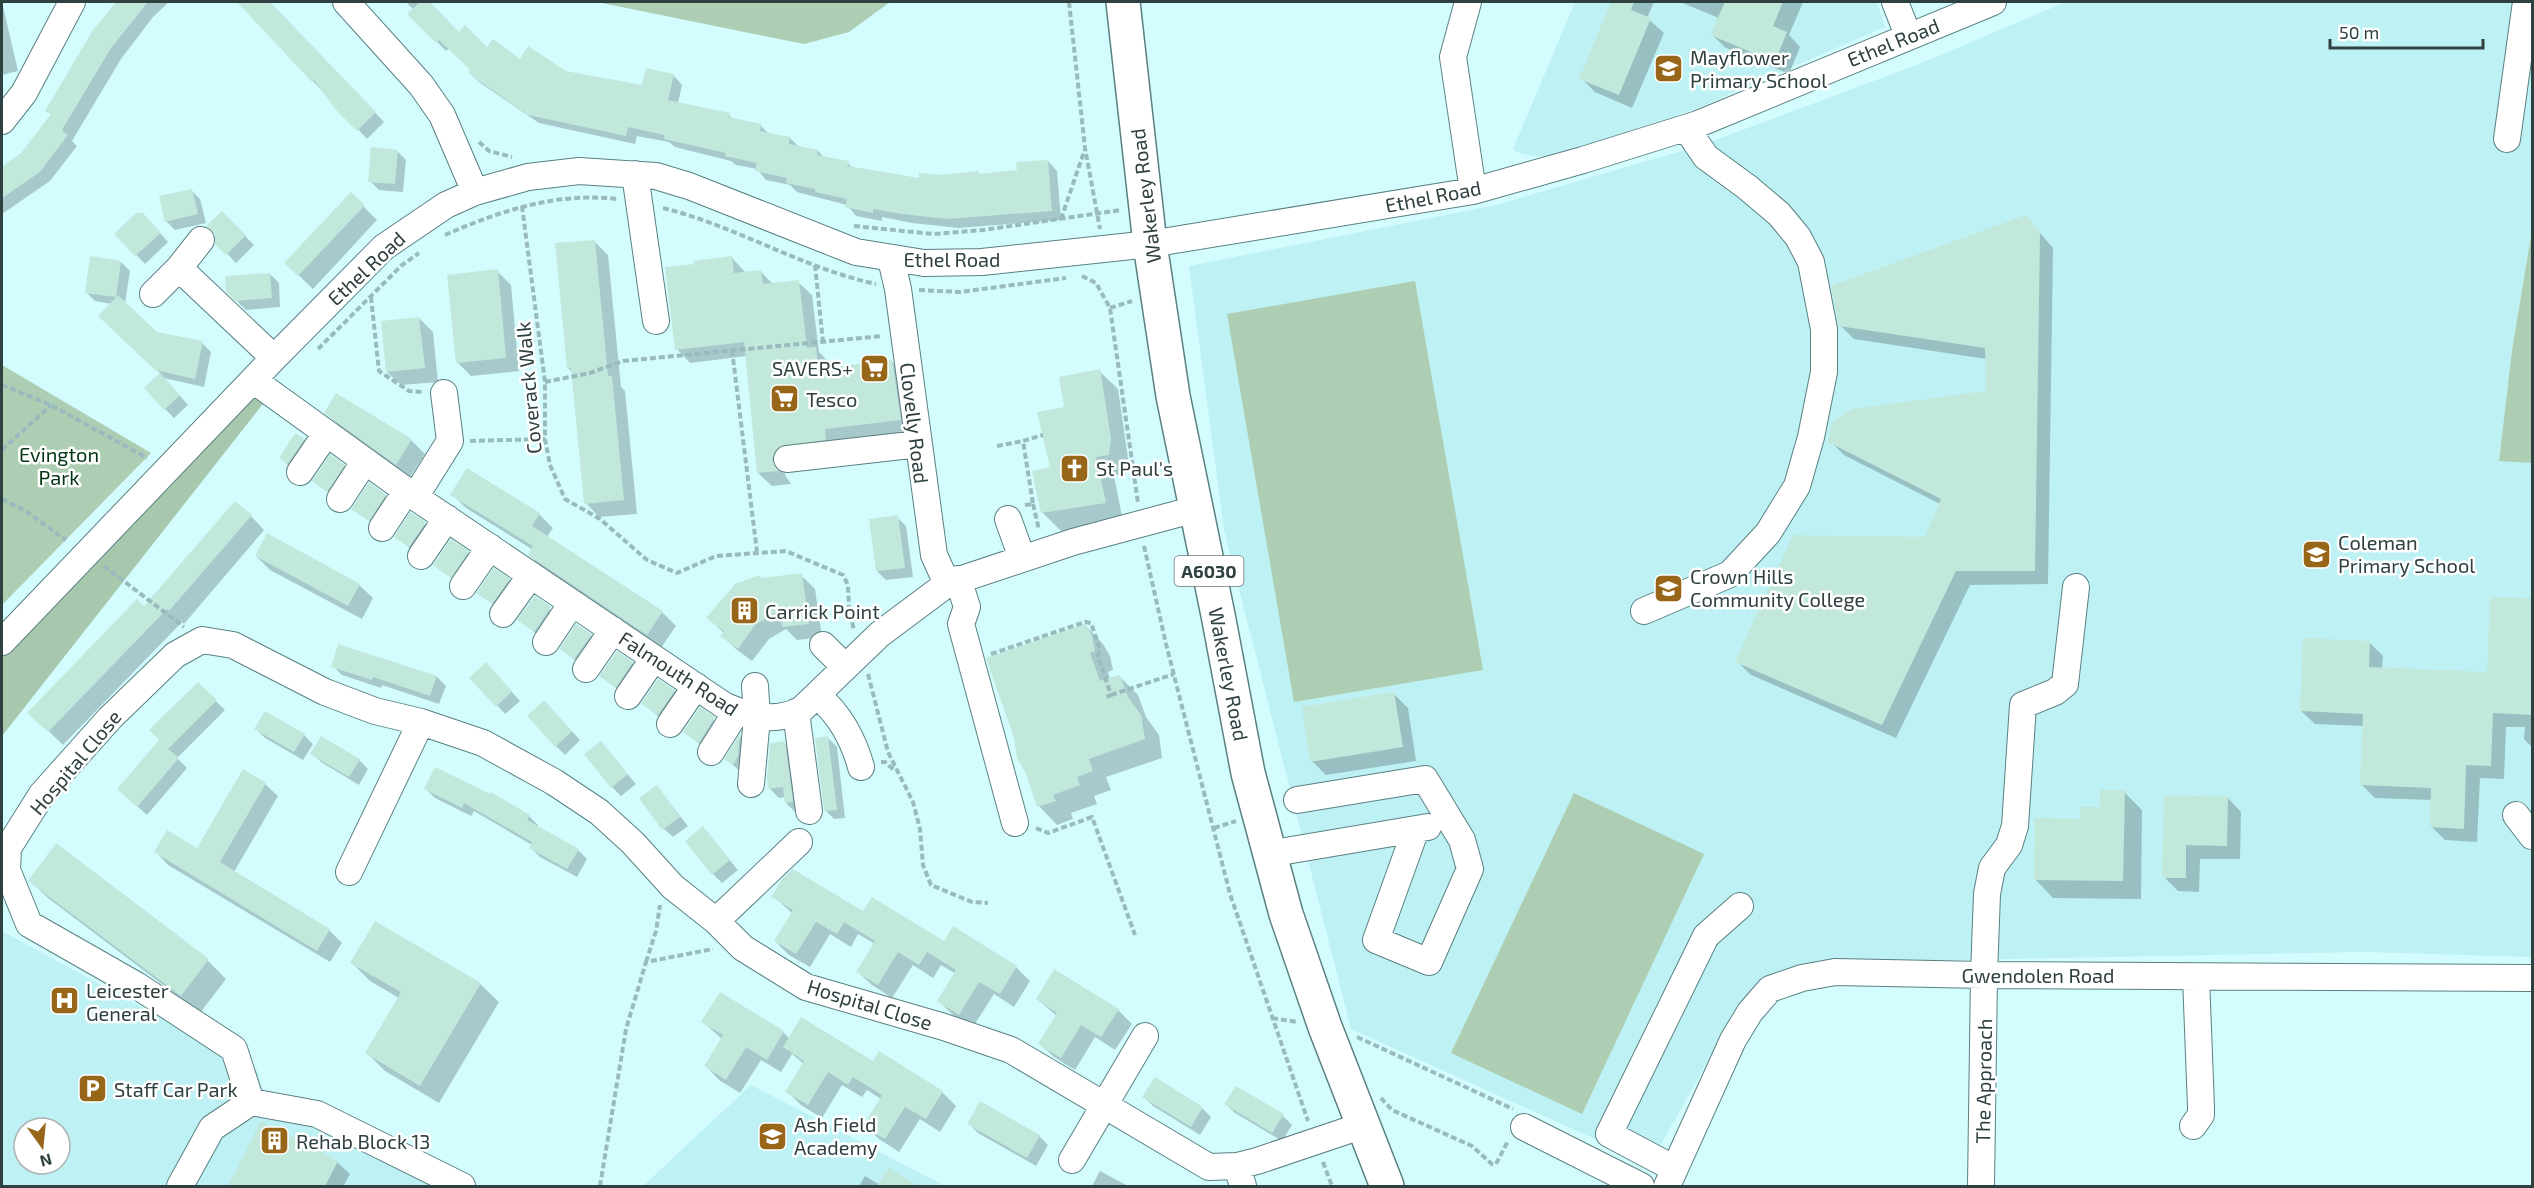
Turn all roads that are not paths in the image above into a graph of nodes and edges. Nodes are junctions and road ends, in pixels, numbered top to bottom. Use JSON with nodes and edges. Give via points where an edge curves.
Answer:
{"nodes":[{"id":1,"x":72,"y":2,"type":"edge"},
{"id":2,"x":346,"y":2,"type":"edge"},
{"id":3,"x":1123,"y":2,"type":"edge"},
{"id":4,"x":1468,"y":2,"type":"edge"},
{"id":5,"x":1895,"y":2,"type":"edge"},
{"id":6,"x":1993,"y":2,"type":"edge"},
{"id":7,"x":2526,"y":2,"type":"edge"},
{"id":8,"x":1908,"y":35,"type":"junction"},
{"id":9,"x":2,"y":121,"type":"edge"},
{"id":10,"x":1686,"y":128,"type":"junction"},
{"id":11,"x":2507,"y":139,"type":"dead end"},
{"id":12,"x":635,"y":174,"type":"junction"},
{"id":13,"x":1473,"y":191,"type":"junction"},
{"id":14,"x":475,"y":192,"type":"junction"},
{"id":15,"x":201,"y":240,"type":"dead end"},
{"id":16,"x":1150,"y":244,"type":"junction"},
{"id":17,"x":891,"y":260,"type":"junction"},
{"id":18,"x":179,"y":268,"type":"junction"},
{"id":19,"x":153,"y":294,"type":"dead end"},
{"id":20,"x":656,"y":321,"type":"dead end"},
{"id":21,"x":274,"y":358,"type":"junction"},
{"id":22,"x":253,"y":380,"type":"junction"},
{"id":23,"x":444,"y":393,"type":"road end"},
{"id":24,"x":326,"y":434,"type":"junction"},
{"id":25,"x":919,"y":444,"type":"junction"},
{"id":26,"x":788,"y":459,"type":"dead end"},
{"id":27,"x":365,"y":461,"type":"junction"},
{"id":28,"x":300,"y":472,"type":"dead end"},
{"id":29,"x":411,"y":494,"type":"junction"},
{"id":30,"x":340,"y":499,"type":"dead end"},
{"id":31,"x":1196,"y":509,"type":"junction"},
{"id":32,"x":1012,"y":513,"type":"road end"},
{"id":33,"x":447,"y":518,"type":"junction"},
{"id":34,"x":382,"y":528,"type":"dead end"},
{"id":35,"x":490,"y":547,"type":"junction"},
{"id":36,"x":421,"y":556,"type":"dead end"},
{"id":37,"x":1022,"y":558,"type":"junction"},
{"id":38,"x":531,"y":575,"type":"junction"},
{"id":39,"x":952,"y":581,"type":"junction"},
{"id":40,"x":463,"y":586,"type":"dead end"},
{"id":41,"x":2076,"y":587,"type":"dead end"},
{"id":42,"x":572,"y":603,"type":"junction"},
{"id":43,"x":1644,"y":611,"type":"dead end"},
{"id":44,"x":503,"y":614,"type":"dead end"},
{"id":45,"x":613,"y":630,"type":"junction"},
{"id":46,"x":2,"y":642,"type":"edge"},
{"id":47,"x":546,"y":642,"type":"dead end"},
{"id":48,"x":823,"y":645,"type":"dead end"},
{"id":49,"x":654,"y":658,"type":"junction"},
{"id":50,"x":852,"y":660,"type":"junction"},
{"id":51,"x":586,"y":669,"type":"dead end"},
{"id":52,"x":696,"y":686,"type":"junction"},
{"id":53,"x":755,"y":686,"type":"dead end"},
{"id":54,"x":628,"y":696,"type":"dead end"},
{"id":55,"x":817,"y":696,"type":"junction"},
{"id":56,"x":796,"y":712,"type":"junction"},
{"id":57,"x":747,"y":714,"type":"junction"},
{"id":58,"x":421,"y":722,"type":"junction"},
{"id":59,"x":670,"y":724,"type":"dead end"},
{"id":60,"x":711,"y":752,"type":"dead end"},
{"id":61,"x":861,"y":767,"type":"dead end"},
{"id":62,"x":751,"y":784,"type":"dead end"},
{"id":63,"x":1297,"y":800,"type":"dead end"},
{"id":64,"x":809,"y":811,"type":"dead end"},
{"id":65,"x":2516,"y":815,"type":"dead end"},
{"id":66,"x":1452,"y":823,"type":"junction"},
{"id":67,"x":1021,"y":824,"type":"road end"},
{"id":68,"x":1416,"y":829,"type":"junction"},
{"id":69,"x":2532,"y":836,"type":"edge"},
{"id":70,"x":799,"y":842,"type":"dead end"},
{"id":71,"x":1268,"y":854,"type":"junction"},
{"id":72,"x":349,"y":872,"type":"dead end"},
{"id":73,"x":1740,"y":906,"type":"dead end"},
{"id":74,"x":716,"y":921,"type":"junction"},
{"id":75,"x":1984,"y":975,"type":"junction"},
{"id":76,"x":2196,"y":976,"type":"junction"},
{"id":77,"x":2532,"y":978,"type":"edge"},
{"id":78,"x":1145,"y":1036,"type":"dead end"},
{"id":79,"x":251,"y":1102,"type":"junction"},
{"id":80,"x":1105,"y":1104,"type":"junction"},
{"id":81,"x":1364,"y":1125,"type":"junction"},
{"id":82,"x":2193,"y":1126,"type":"dead end"},
{"id":83,"x":1524,"y":1127,"type":"road end"},
{"id":84,"x":1072,"y":1160,"type":"dead end"},
{"id":85,"x":1240,"y":1176,"type":"edge"},
{"id":86,"x":1671,"y":1178,"type":"edge"},
{"id":87,"x":180,"y":1186,"type":"edge"},
{"id":88,"x":462,"y":1186,"type":"edge"},
{"id":89,"x":1387,"y":1186,"type":"edge"},
{"id":90,"x":1641,"y":1186,"type":"edge"},
{"id":91,"x":1982,"y":1186,"type":"edge"}],
"edges":[{"from":1,"to":9,"type":"street","via":[[24,93]]},
{"from":2,"to":14,"type":"street","via":[[421,85],[442,115]]},
{"from":3,"to":16,"type":"highway","name":"Wakerley Road","number":"A6030"},
{"from":4,"to":13,"type":"street","via":[[1453,57]]},
{"from":5,"to":8,"type":"street"},
{"from":6,"to":8,"type":"street","name":"Ethel Road"},
{"from":7,"to":11,"type":"street"},
{"from":8,"to":10,"type":"street","name":"Ethel Road"},
{"from":10,"to":13,"type":"street","name":"Ethel Road"},
{"from":10,"to":43,"type":"street","via":[[1706,157],[1748,187],[1798,237],[1811,262],[1824,329],[1824,372],[1797,486],[1768,533],[1730,574]]},
{"from":12,"to":14,"type":"street","name":"Ethel Road","via":[[579,171],[528,177]]},
{"from":12,"to":17,"type":"street","name":"Ethel Road","via":[[689,186],[810,236]]},
{"from":12,"to":20,"type":"street"},
{"from":13,"to":16,"type":"street","name":"Ethel Road"},
{"from":14,"to":21,"type":"street","name":"Ethel Road","via":[[446,205],[384,247]]},
{"from":15,"to":18,"type":"street"},
{"from":16,"to":17,"type":"street","name":"Ethel Road","via":[[982,262]]},
{"from":16,"to":31,"type":"highway","name":"Wakerley Road","number":"A6030","via":[[1173,396]]},
{"from":17,"to":25,"type":"street","name":"Clovelly Road"},
{"from":18,"to":19,"type":"street"},
{"from":18,"to":21,"type":"street"},
{"from":21,"to":22,"type":"street","name":"Ethel Road"},
{"from":22,"to":24,"type":"street","name":"Falmouth Road"},
{"from":22,"to":46,"type":"street","name":"Ethel Road","via":[[76,546]]},
{"from":23,"to":29,"type":"street","via":[[450,441]]},
{"from":24,"to":27,"type":"street","name":"Falmouth Road"},
{"from":24,"to":28,"type":"street"},
{"from":25,"to":26,"type":"street"},
{"from":25,"to":39,"type":"street","name":"Clovelly Road","via":[[916,484],[934,555]]},
{"from":27,"to":29,"type":"street","name":"Falmouth Road"},
{"from":27,"to":30,"type":"street"},
{"from":29,"to":33,"type":"street","name":"Falmouth Road"},
{"from":29,"to":34,"type":"street"},
{"from":31,"to":37,"type":"street","name":"Falmouth Road"},
{"from":31,"to":71,"type":"highway","name":"Wakerley Road","number":"A6030","via":[[1248,773]]},
{"from":32,"to":37,"type":"street"},
{"from":33,"to":35,"type":"street","name":"Falmouth Road"},
{"from":33,"to":36,"type":"street"},
{"from":35,"to":38,"type":"street","name":"Falmouth Road"},
{"from":35,"to":40,"type":"street"},
{"from":37,"to":39,"type":"street","name":"Falmouth Road"},
{"from":38,"to":42,"type":"street","name":"Falmouth Road"},
{"from":38,"to":44,"type":"street"},
{"from":39,"to":50,"type":"street","name":"Falmouth Road","via":[[909,610]]},
{"from":39,"to":67,"type":"street","name":"Clovelly Road","via":[[967,607],[962,624]]},
{"from":41,"to":75,"type":"street","name":"The Approach","via":[[2065,684],[2023,705],[2014,826],[2009,845],[1992,868],[1987,894]]},
{"from":42,"to":45,"type":"street","name":"Falmouth Road"},
{"from":42,"to":47,"type":"street"},
{"from":45,"to":49,"type":"street","name":"Falmouth Road"},
{"from":45,"to":51,"type":"street"},
{"from":48,"to":50,"type":"street"},
{"from":49,"to":52,"type":"street","name":"Falmouth Road"},
{"from":49,"to":54,"type":"street"},
{"from":50,"to":55,"type":"street","name":"Falmouth Road"},
{"from":52,"to":57,"type":"street","name":"Falmouth Road"},
{"from":52,"to":59,"type":"street"},
{"from":53,"to":57,"type":"street"},
{"from":55,"to":56,"type":"street","name":"Falmouth Road"},
{"from":55,"to":61,"type":"street","via":[[829,705],[844,729]]},
{"from":56,"to":57,"type":"street","name":"Falmouth Road","via":[[788,716]]},
{"from":56,"to":64,"type":"street"},
{"from":57,"to":60,"type":"street"},
{"from":57,"to":62,"type":"street"},
{"from":58,"to":72,"type":"street"},
{"from":58,"to":74,"type":"street","name":"Hospital Close","via":[[483,743],[599,812],[664,877]]},
{"from":58,"to":79,"type":"street","name":"Hospital Close","via":[[375,711],[324,692],[233,645],[202,640],[175,655],[110,718],[42,794],[8,848],[7,870],[29,924],[136,985],[234,1049]]},
{"from":63,"to":66,"type":"street","via":[[1425,779]]},
{"from":65,"to":69,"type":"street"},
{"from":66,"to":68,"type":"street"},
{"from":66,"to":68,"type":"street","via":[[1462,840],[1470,869],[1429,962],[1376,940]]},
{"from":68,"to":71,"type":"street"},
{"from":70,"to":74,"type":"street"},
{"from":71,"to":81,"type":"highway","name":"Wakerley Road","number":"A6030","via":[[1325,1027]]},
{"from":73,"to":86,"type":"street","via":[[1706,936],[1609,1134]]},
{"from":74,"to":80,"type":"street","name":"Hospital Close","via":[[740,945],[806,987],[1011,1050]]},
{"from":75,"to":76,"type":"street","name":"Gwendolen Road"},
{"from":75,"to":86,"type":"street","name":"Gwendolen Road","via":[[1835,972],[1770,989],[1733,1040]]},
{"from":75,"to":91,"type":"street","name":"The Approach"},
{"from":76,"to":77,"type":"street","name":"Gwendolen Road"},
{"from":76,"to":82,"type":"street","via":[[2201,1115]]},
{"from":78,"to":80,"type":"street"},
{"from":79,"to":87,"type":"street","via":[[212,1128]]},
{"from":79,"to":88,"type":"street","via":[[318,1114]]},
{"from":80,"to":84,"type":"street"},
{"from":80,"to":85,"type":"street","name":"Hospital Close","via":[[1209,1167]]},
{"from":81,"to":85,"type":"street","name":"Hospital Close"},
{"from":81,"to":89,"type":"highway","name":"Wakerley Road","number":"A6030"},
{"from":83,"to":90,"type":"street"}]}
